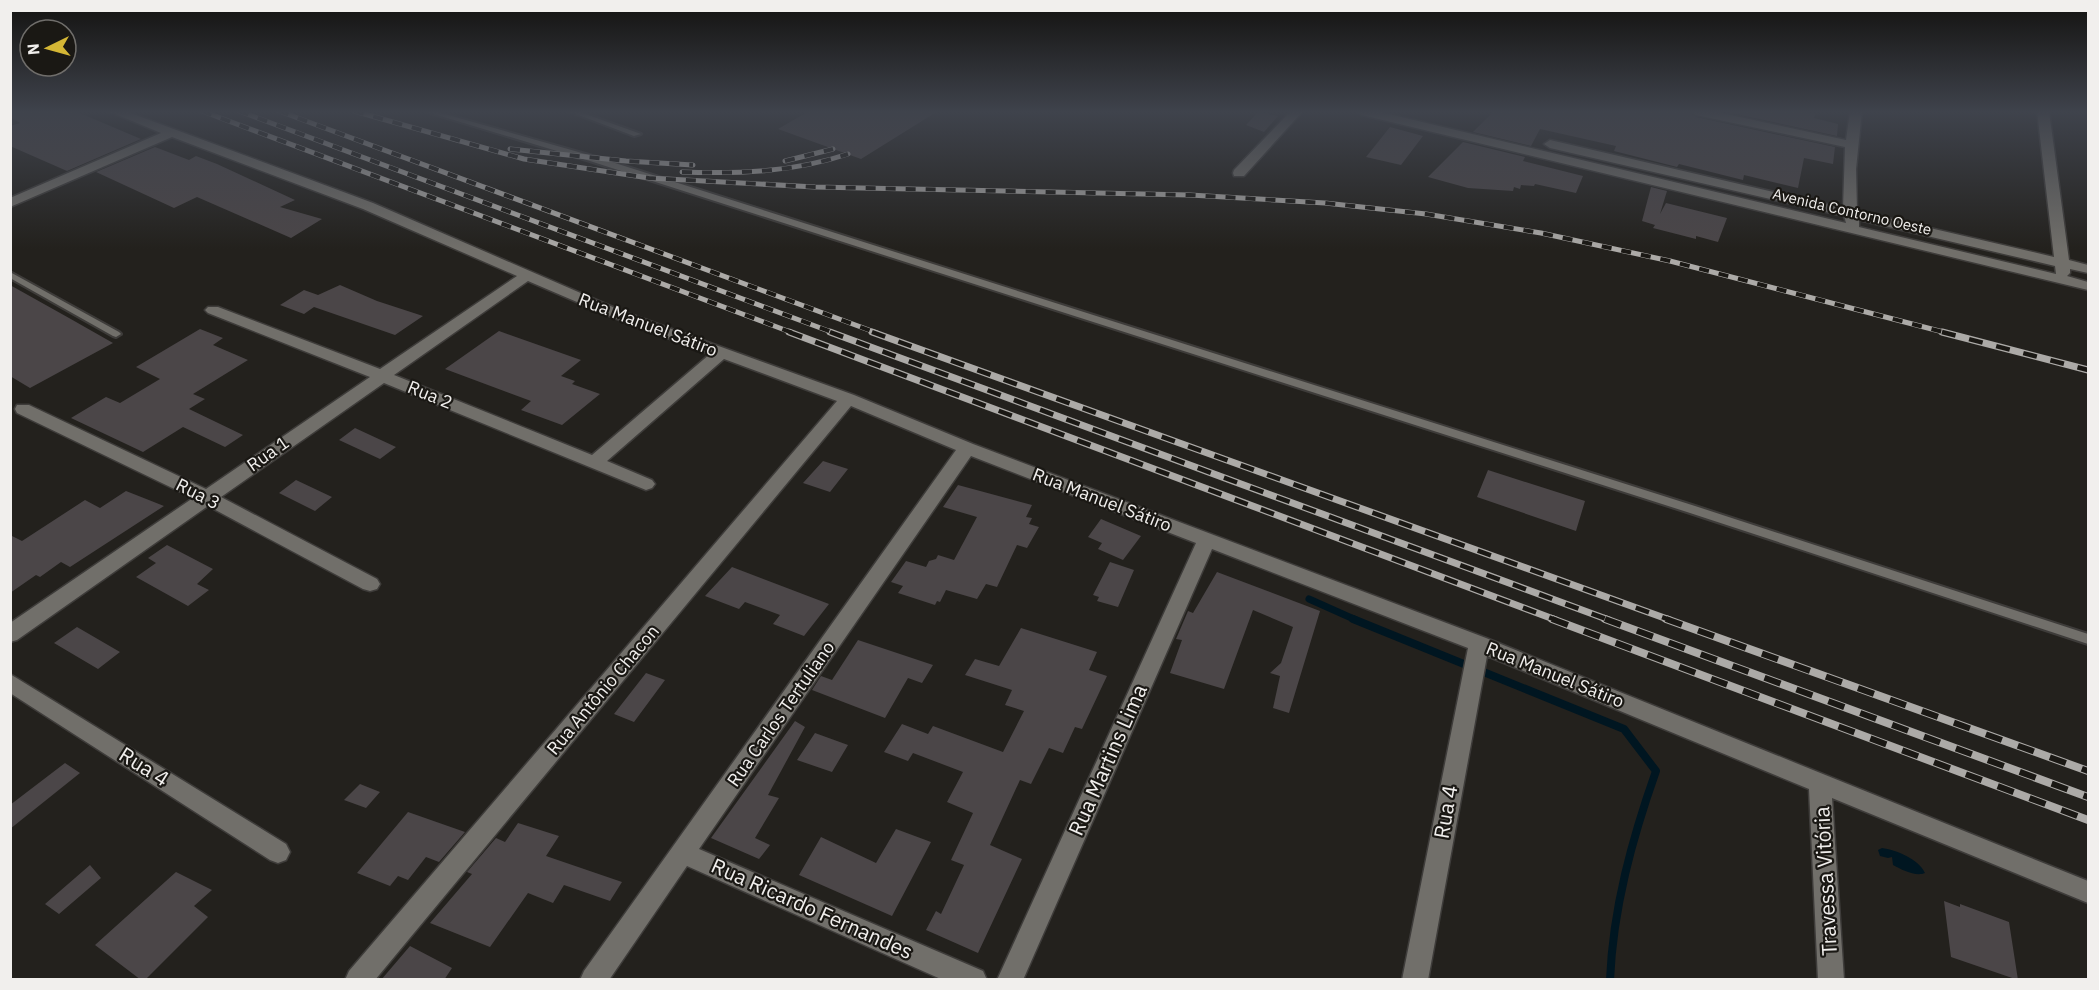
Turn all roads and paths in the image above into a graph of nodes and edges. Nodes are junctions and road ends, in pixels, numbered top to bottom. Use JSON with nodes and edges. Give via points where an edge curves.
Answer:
{"nodes":[{"id":1,"x":114,"y":157,"type":"edge"},
{"id":2,"x":236,"y":157,"type":"edge"},
{"id":3,"x":588,"y":157,"type":"edge"},
{"id":4,"x":1254,"y":157,"type":"edge"},
{"id":5,"x":1574,"y":157,"type":"edge"},
{"id":6,"x":1582,"y":157,"type":"edge"},
{"id":7,"x":1851,"y":157,"type":"edge"},
{"id":8,"x":2049,"y":157,"type":"edge"},
{"id":9,"x":1239,"y":173,"type":"dead end"},
{"id":10,"x":10,"y":202,"type":"edge"},
{"id":11,"x":1849,"y":213,"type":"junction"},
{"id":12,"x":1855,"y":230,"type":"junction"},
{"id":13,"x":2062,"y":263,"type":"junction"},
{"id":14,"x":2088,"y":270,"type":"edge"},
{"id":15,"x":10,"y":274,"type":"edge"},
{"id":16,"x":526,"y":276,"type":"junction"},
{"id":17,"x":2064,"y":280,"type":"junction"},
{"id":18,"x":2088,"y":286,"type":"edge"},
{"id":19,"x":213,"y":310,"type":"dead end"},
{"id":20,"x":116,"y":334,"type":"dead end"},
{"id":21,"x":721,"y":353,"type":"junction"},
{"id":22,"x":381,"y":375,"type":"junction"},
{"id":23,"x":848,"y":399,"type":"junction"},
{"id":24,"x":23,"y":409,"type":"dead end"},
{"id":25,"x":968,"y":448,"type":"junction"},
{"id":26,"x":594,"y":462,"type":"junction"},
{"id":27,"x":646,"y":484,"type":"dead end"},
{"id":28,"x":206,"y":497,"type":"junction"},
{"id":29,"x":1207,"y":540,"type":"junction"},
{"id":30,"x":370,"y":584,"type":"dead end"},
{"id":31,"x":10,"y":634,"type":"edge"},
{"id":32,"x":2088,"y":639,"type":"edge"},
{"id":33,"x":1479,"y":644,"type":"junction"},
{"id":34,"x":10,"y":682,"type":"edge"},
{"id":35,"x":1820,"y":783,"type":"junction"},
{"id":36,"x":278,"y":852,"type":"dead end"},
{"id":37,"x":683,"y":853,"type":"junction"},
{"id":38,"x":2088,"y":892,"type":"edge"},
{"id":39,"x":358,"y":980,"type":"edge"},
{"id":40,"x":593,"y":980,"type":"edge"},
{"id":41,"x":974,"y":980,"type":"edge"},
{"id":42,"x":1010,"y":980,"type":"edge"},
{"id":43,"x":1415,"y":980,"type":"edge"},
{"id":44,"x":1832,"y":980,"type":"edge"}],
"edges":[{"from":1,"to":10,"type":"street"},
{"from":2,"to":16,"type":"street","name":"Rua Manuel Sátiro","via":[[368,206]]},
{"from":3,"to":32,"type":"lane"},
{"from":4,"to":9,"type":"street"},
{"from":5,"to":12,"type":"street","name":"Avenida Contorno Oeste"},
{"from":6,"to":11,"type":"street","name":"Avenida Contorno Oeste"},
{"from":7,"to":11,"type":"street"},
{"from":8,"to":13,"type":"street"},
{"from":11,"to":12,"type":"street"},
{"from":11,"to":13,"type":"street","name":"Avenida Contorno Oeste"},
{"from":12,"to":17,"type":"street","name":"Avenida Contorno Oeste"},
{"from":13,"to":14,"type":"street","name":"Avenida Contorno Oeste"},
{"from":13,"to":17,"type":"street"},
{"from":15,"to":20,"type":"lane"},
{"from":16,"to":21,"type":"street","name":"Rua Manuel Sátiro"},
{"from":16,"to":22,"type":"street","name":"Rua 1"},
{"from":17,"to":18,"type":"street","name":"Avenida Contorno Oeste"},
{"from":19,"to":22,"type":"street","name":"Rua 2"},
{"from":21,"to":23,"type":"street","name":"Rua Manuel Sátiro"},
{"from":21,"to":26,"type":"street"},
{"from":22,"to":26,"type":"street","name":"Rua 2"},
{"from":22,"to":28,"type":"street","name":"Rua 1"},
{"from":23,"to":25,"type":"street","name":"Rua Manuel Sátiro"},
{"from":23,"to":39,"type":"street","name":"Rua Antônio Chacon"},
{"from":24,"to":28,"type":"street","name":"Rua 3"},
{"from":25,"to":29,"type":"street","name":"Rua Manuel Sátiro"},
{"from":25,"to":37,"type":"street","name":"Rua Carlos Tertuliano"},
{"from":26,"to":27,"type":"street","name":"Rua 2"},
{"from":28,"to":30,"type":"street","name":"Rua 3"},
{"from":28,"to":31,"type":"street","name":"Rua 1"},
{"from":29,"to":33,"type":"street","name":"Rua Manuel Sátiro"},
{"from":29,"to":42,"type":"street","name":"Rua Martins Lima"},
{"from":33,"to":35,"type":"street","name":"Rua Manuel Sátiro"},
{"from":33,"to":43,"type":"street","name":"Rua 4"},
{"from":34,"to":36,"type":"street","name":"Rua 4"},
{"from":35,"to":38,"type":"street","name":"Rua Manuel Sátiro"},
{"from":35,"to":44,"type":"street","name":"Travessa Vitória"},
{"from":37,"to":40,"type":"street","name":"Rua Carlos Tertuliano"},
{"from":37,"to":41,"type":"street","name":"Rua Ricardo Fernandes"}]}
